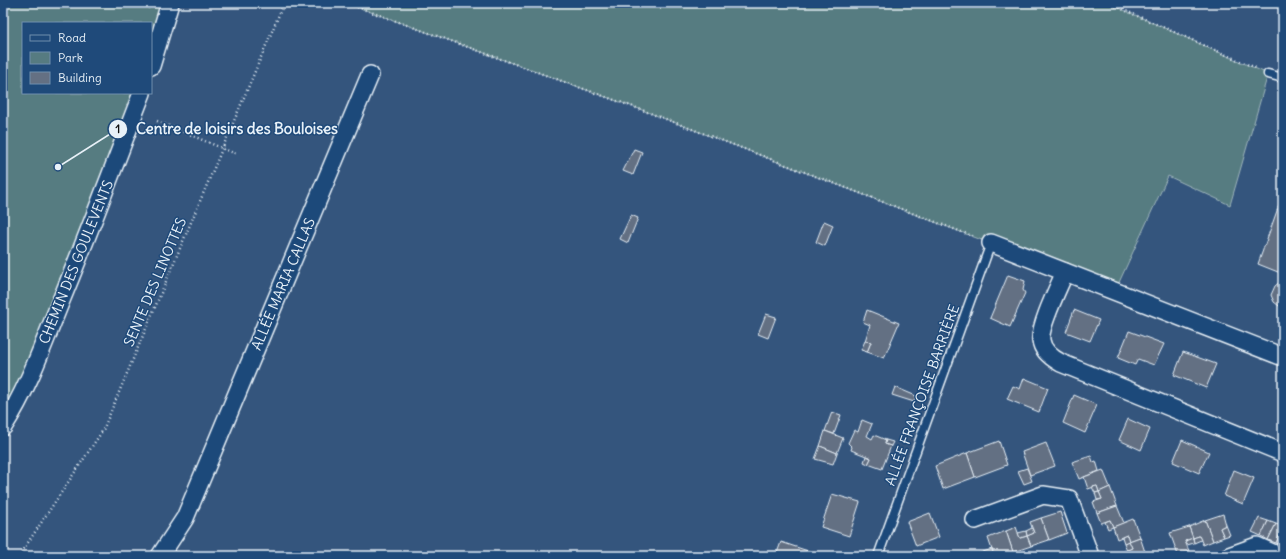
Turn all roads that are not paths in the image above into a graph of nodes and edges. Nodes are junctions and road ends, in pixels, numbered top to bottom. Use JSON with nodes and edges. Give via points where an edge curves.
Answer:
{"nodes":[{"id":1,"x":170,"y":3,"type":"edge"},
{"id":2,"x":152,"y":63,"type":"edge"},
{"id":3,"x":1268,"y":74,"type":"road end"},
{"id":4,"x":370,"y":75,"type":"dead end"},
{"id":5,"x":1283,"y":78,"type":"edge"},
{"id":6,"x":142,"y":94,"type":"edge"},
{"id":7,"x":991,"y":243,"type":"joint"},
{"id":8,"x":1065,"y":272,"type":"junction"},
{"id":9,"x":1283,"y":357,"type":"edge"},
{"id":10,"x":3,"y":427,"type":"edge"},
{"id":11,"x":1283,"y":453,"type":"edge"},
{"id":12,"x":975,"y":520,"type":"dead end"},
{"id":13,"x":160,"y":556,"type":"edge"},
{"id":14,"x":878,"y":556,"type":"edge"},
{"id":15,"x":1090,"y":556,"type":"edge"},
{"id":16,"x":1229,"y":556,"type":"edge"},
{"id":17,"x":1279,"y":556,"type":"edge"}],
"edges":[{"from":1,"to":2,"type":"street"},
{"from":3,"to":5,"type":"lane"},
{"from":4,"to":13,"type":"street","name":"ALLÉE MARIA CALLAS","via":[[196,493],[185,518]]},
{"from":6,"to":10,"type":"street","name":"CHEMIN DES GOULEVENTS","via":[[31,376],[18,404]]},
{"from":7,"to":8,"type":"street"},
{"from":7,"to":14,"type":"lane","name":"ALLÉE FRANÇOISE BARRIÈRE"},
{"from":8,"to":9,"type":"street"},
{"from":8,"to":11,"type":"street","via":[[1040,339],[1042,346],[1053,358]]},
{"from":12,"to":15,"type":"street","via":[[1043,495],[1069,500]]},
{"from":16,"to":17,"type":"street","via":[[1257,546]]}]}
